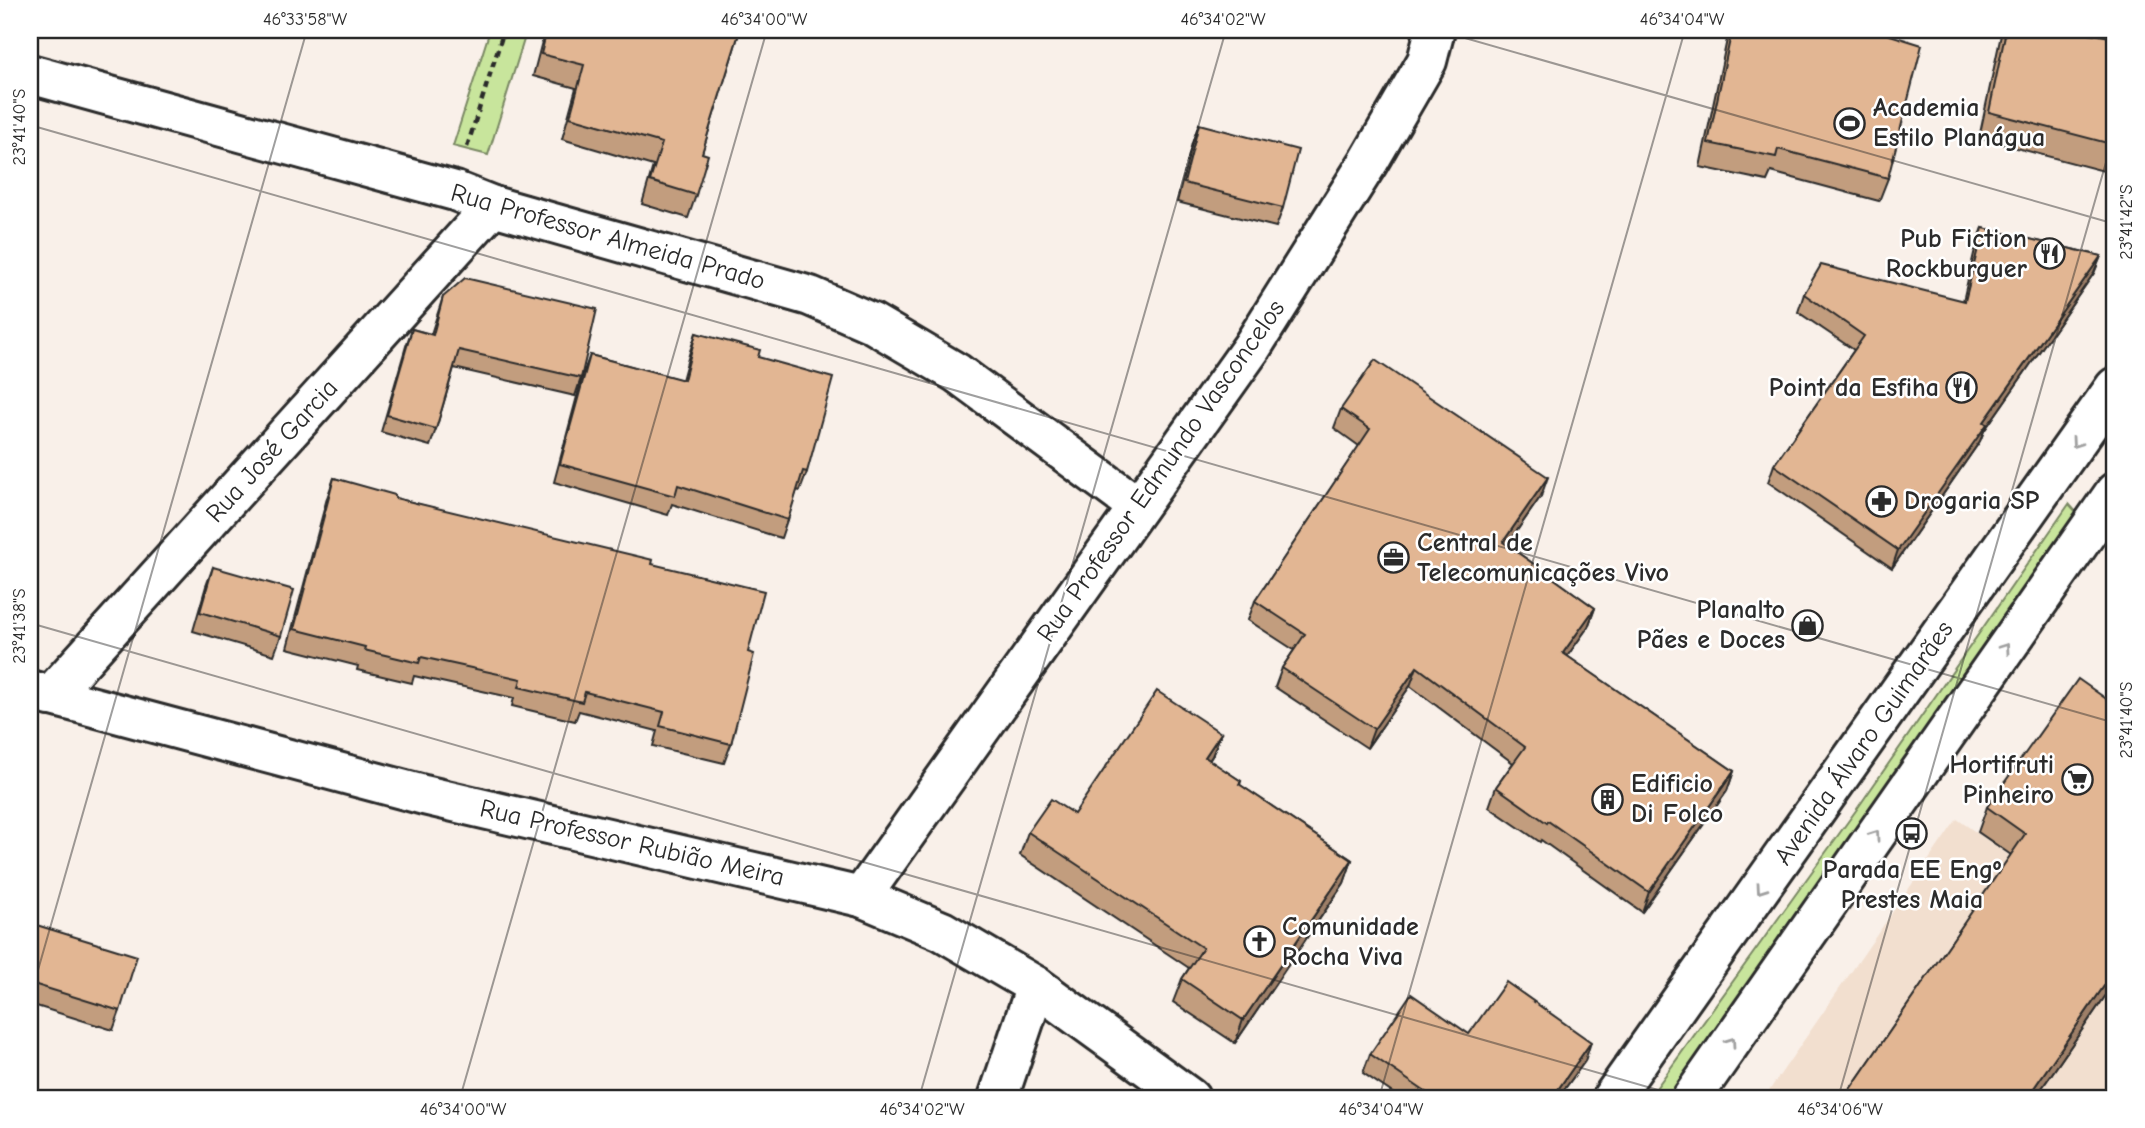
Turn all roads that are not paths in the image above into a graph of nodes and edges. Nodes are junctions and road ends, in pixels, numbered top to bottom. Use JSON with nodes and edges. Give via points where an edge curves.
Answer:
{"nodes":[{"id":1,"x":1435,"y":30,"type":"edge"},
{"id":2,"x":30,"y":74,"type":"edge"},
{"id":3,"x":493,"y":206,"type":"junction"},
{"id":4,"x":2115,"y":387,"type":"edge"},
{"id":5,"x":2115,"y":492,"type":"edge"},
{"id":6,"x":1137,"y":506,"type":"junction"},
{"id":7,"x":40,"y":693,"type":"edge"},
{"id":8,"x":860,"y":897,"type":"junction"},
{"id":9,"x":1036,"y":986,"type":"junction"},
{"id":10,"x":998,"y":1098,"type":"edge"},
{"id":11,"x":1190,"y":1098,"type":"edge"},
{"id":12,"x":1612,"y":1098,"type":"edge"},
{"id":13,"x":1692,"y":1098,"type":"edge"}],
"edges":[{"from":1,"to":6,"type":"street","name":"Rua Professor Edmundo Vasconcelos","via":[[1427,61],[1369,161],[1252,347]]},
{"from":2,"to":3,"type":"street","name":"Rua Professor Almeida Prado","via":[[455,191]]},
{"from":3,"to":6,"type":"street","name":"Rua Professor Almeida Prado","via":[[810,296],[872,323],[957,373]]},
{"from":3,"to":7,"type":"street","name":"Rua José Garcia"},
{"from":4,"to":12,"type":"street","name":"Avenida Álvaro Guimarães","one_way":true},
{"from":13,"to":5,"type":"street","one_way":true},
{"from":6,"to":8,"type":"street","name":"Rua Professor Edmundo Vasconcelos"},
{"from":7,"to":8,"type":"street","name":"Rua Professor Rubião Meira","via":[[424,794]]},
{"from":8,"to":9,"type":"street","name":"Rua Professor Rubião Meira","via":[[942,930]]},
{"from":9,"to":10,"type":"street"},
{"from":9,"to":11,"type":"street","name":"Rua Professor Rubião Meira"}]}
